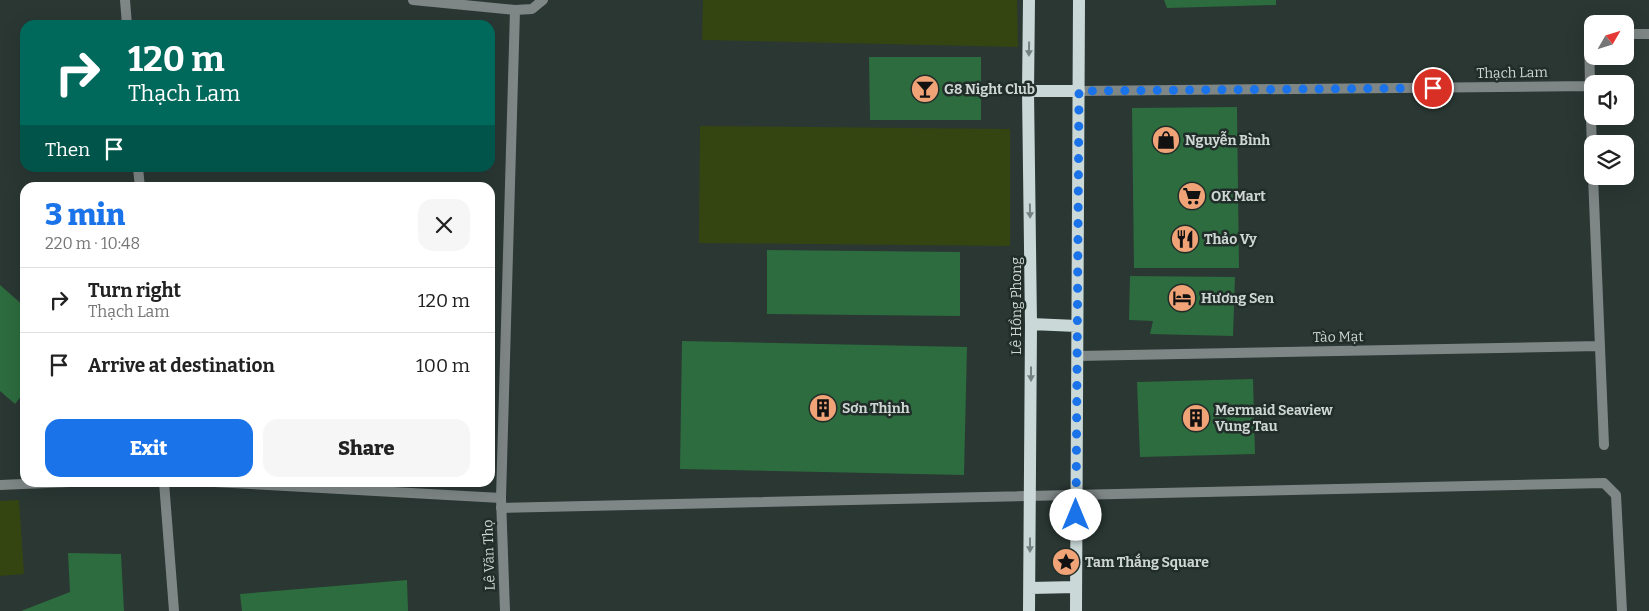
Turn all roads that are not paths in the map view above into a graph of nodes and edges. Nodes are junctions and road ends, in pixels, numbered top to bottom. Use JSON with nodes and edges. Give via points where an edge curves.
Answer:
{"nodes":[{"id":1,"x":125,"y":0,"type":"edge"},
{"id":2,"x":413,"y":0,"type":"edge"},
{"id":3,"x":543,"y":0,"type":"edge"},
{"id":4,"x":1029,"y":0,"type":"edge"},
{"id":5,"x":1079,"y":0,"type":"edge"},
{"id":6,"x":515,"y":10,"type":"junction"},
{"id":7,"x":127,"y":20,"type":"edge"},
{"id":8,"x":1634,"y":34,"type":"edge"},
{"id":9,"x":1649,"y":34,"type":"edge"},
{"id":10,"x":1584,"y":86,"type":"edge"},
{"id":11,"x":1028,"y":91,"type":"junction"},
{"id":12,"x":1079,"y":91,"type":"junction"},
{"id":13,"x":1594,"y":185,"type":"edge"},
{"id":14,"x":1031,"y":324,"type":"junction"},
{"id":15,"x":1077,"y":326,"type":"junction"},
{"id":16,"x":1600,"y":346,"type":"junction"},
{"id":17,"x":1077,"y":356,"type":"junction"},
{"id":18,"x":1604,"y":445,"type":"dead end"},
{"id":19,"x":20,"y":484,"type":"edge"},
{"id":20,"x":0,"y":485,"type":"edge"},
{"id":21,"x":164,"y":487,"type":"edge"},
{"id":22,"x":282,"y":487,"type":"edge"},
{"id":23,"x":1076,"y":495,"type":"junction"},
{"id":24,"x":1030,"y":496,"type":"junction"},
{"id":25,"x":501,"y":503,"type":"junction"},
{"id":26,"x":1076,"y":587,"type":"junction"},
{"id":27,"x":1030,"y":588,"type":"junction"},
{"id":28,"x":174,"y":611,"type":"edge"},
{"id":29,"x":505,"y":611,"type":"edge"},
{"id":30,"x":1029,"y":611,"type":"edge"},
{"id":31,"x":1076,"y":611,"type":"edge"},
{"id":32,"x":1622,"y":611,"type":"edge"}],
"edges":[{"from":1,"to":7,"type":"street"},
{"from":2,"to":6,"type":"street"},
{"from":3,"to":6,"type":"street","via":[[532,9]]},
{"from":4,"to":11,"type":"main road","name":"Lê Hồng Phong","one_way":true},
{"from":5,"to":12,"type":"main road"},
{"from":6,"to":25,"type":"street","name":"Lê Văn Thọ"},
{"from":8,"to":9,"type":"street"},
{"from":10,"to":12,"type":"street","name":"Thạch Lam"},
{"from":11,"to":12,"type":"main road"},
{"from":11,"to":14,"type":"main road","name":"Lê Hồng Phong","one_way":true},
{"from":12,"to":15,"type":"main road"},
{"from":13,"to":16,"type":"street"},
{"from":14,"to":15,"type":"main road"},
{"from":14,"to":24,"type":"main road","name":"Lê Hồng Phong","one_way":true},
{"from":15,"to":17,"type":"main road"},
{"from":16,"to":17,"type":"street","name":"Tào Mạt"},
{"from":16,"to":18,"type":"street"},
{"from":17,"to":23,"type":"main road"},
{"from":19,"to":20,"type":"street"},
{"from":21,"to":28,"type":"street"},
{"from":22,"to":25,"type":"street"},
{"from":23,"to":24,"type":"street"},
{"from":23,"to":26,"type":"main road"},
{"from":23,"to":32,"type":"street","via":[[1604,483],[1616,495]]},
{"from":24,"to":25,"type":"street"},
{"from":24,"to":27,"type":"main road","name":"Lê Hồng Phong","one_way":true},
{"from":25,"to":29,"type":"street","name":"Lê Văn Thọ"},
{"from":26,"to":27,"type":"main road"},
{"from":26,"to":31,"type":"main road"},
{"from":27,"to":30,"type":"main road","name":"Lê Hồng Phong"}]}
